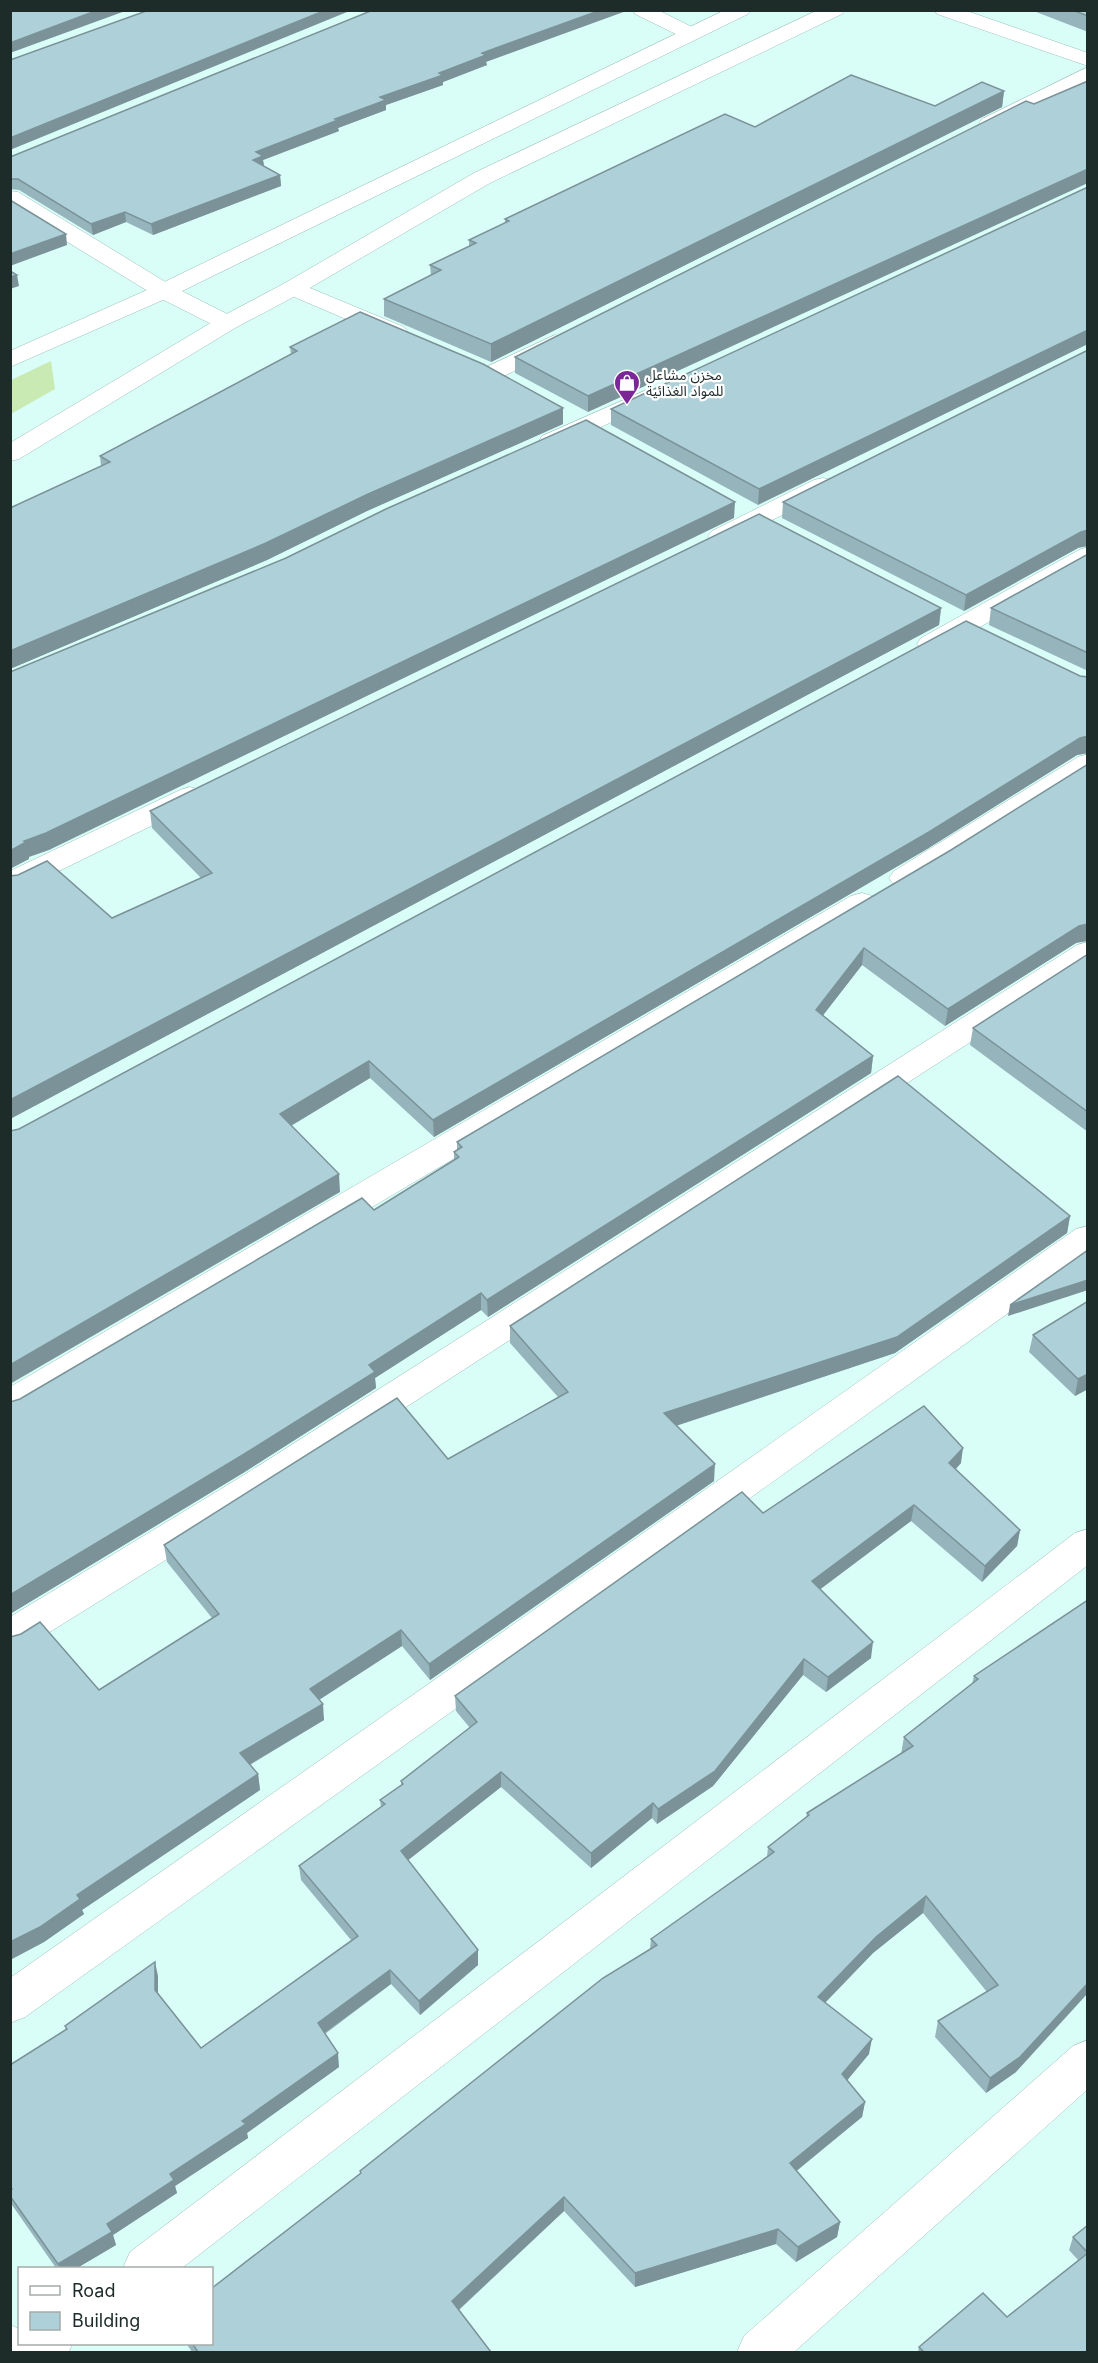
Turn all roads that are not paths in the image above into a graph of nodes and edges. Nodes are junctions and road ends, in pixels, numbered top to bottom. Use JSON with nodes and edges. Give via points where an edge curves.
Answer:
{"nodes":[{"id":1,"x":642,"y":10,"type":"edge"},
{"id":2,"x":741,"y":10,"type":"edge"},
{"id":3,"x":835,"y":10,"type":"edge"},
{"id":4,"x":944,"y":10,"type":"edge"},
{"id":5,"x":691,"y":34,"type":"junction"},
{"id":6,"x":1088,"y":60,"type":"edge"},
{"id":7,"x":1088,"y":73,"type":"edge"},
{"id":8,"x":972,"y":132,"type":"edge"},
{"id":9,"x":10,"y":197,"type":"edge"},
{"id":10,"x":293,"y":288,"type":"junction"},
{"id":11,"x":164,"y":291,"type":"junction"},
{"id":12,"x":227,"y":323,"type":"junction"},
{"id":13,"x":574,"y":332,"type":"edge"},
{"id":14,"x":418,"y":342,"type":"edge"},
{"id":15,"x":10,"y":360,"type":"edge"},
{"id":16,"x":672,"y":385,"type":"edge"},
{"id":17,"x":520,"y":388,"type":"edge"},
{"id":18,"x":558,"y":409,"type":"edge"},
{"id":19,"x":587,"y":425,"type":"junction"},
{"id":20,"x":617,"y":441,"type":"edge"},
{"id":21,"x":535,"y":448,"type":"edge"},
{"id":22,"x":10,"y":454,"type":"edge"},
{"id":23,"x":843,"y":475,"type":"edge"},
{"id":24,"x":694,"y":549,"type":"edge"},
{"id":25,"x":1088,"y":555,"type":"edge"},
{"id":26,"x":901,"y":659,"type":"edge"},
{"id":27,"x":1088,"y":763,"type":"edge"},
{"id":28,"x":213,"y":784,"type":"edge"},
{"id":29,"x":10,"y":883,"type":"edge"},
{"id":30,"x":1088,"y":952,"type":"edge"},
{"id":31,"x":1088,"y":1238,"type":"edge"},
{"id":32,"x":10,"y":1404,"type":"edge"},
{"id":33,"x":1088,"y":1544,"type":"edge"},
{"id":34,"x":10,"y":1637,"type":"edge"},
{"id":35,"x":10,"y":2002,"type":"edge"},
{"id":36,"x":1088,"y":2060,"type":"edge"},
{"id":37,"x":147,"y":2267,"type":"edge"},
{"id":38,"x":10,"y":2348,"type":"edge"},
{"id":39,"x":15,"y":2352,"type":"edge"},
{"id":40,"x":760,"y":2352,"type":"edge"}],
"edges":[{"from":1,"to":5,"type":"street"},
{"from":2,"to":5,"type":"street"},
{"from":3,"to":10,"type":"street","via":[[482,178]]},
{"from":4,"to":6,"type":"street"},
{"from":5,"to":11,"type":"street"},
{"from":7,"to":8,"type":"street"},
{"from":9,"to":11,"type":"street"},
{"from":10,"to":12,"type":"street"},
{"from":10,"to":14,"type":"street"},
{"from":11,"to":12,"type":"street"},
{"from":11,"to":15,"type":"street"},
{"from":12,"to":22,"type":"street"},
{"from":13,"to":17,"type":"street","via":[[481,368]]},
{"from":16,"to":19,"type":"street"},
{"from":18,"to":19,"type":"street"},
{"from":19,"to":20,"type":"street"},
{"from":19,"to":21,"type":"street"},
{"from":23,"to":24,"type":"street"},
{"from":25,"to":26,"type":"street"},
{"from":27,"to":32,"type":"street","via":[[938,858]]},
{"from":28,"to":29,"type":"street"},
{"from":30,"to":34,"type":"street","via":[[256,1485]]},
{"from":31,"to":35,"type":"street"},
{"from":33,"to":37,"type":"street"},
{"from":36,"to":40,"type":"street"},
{"from":38,"to":39,"type":"street"}]}
